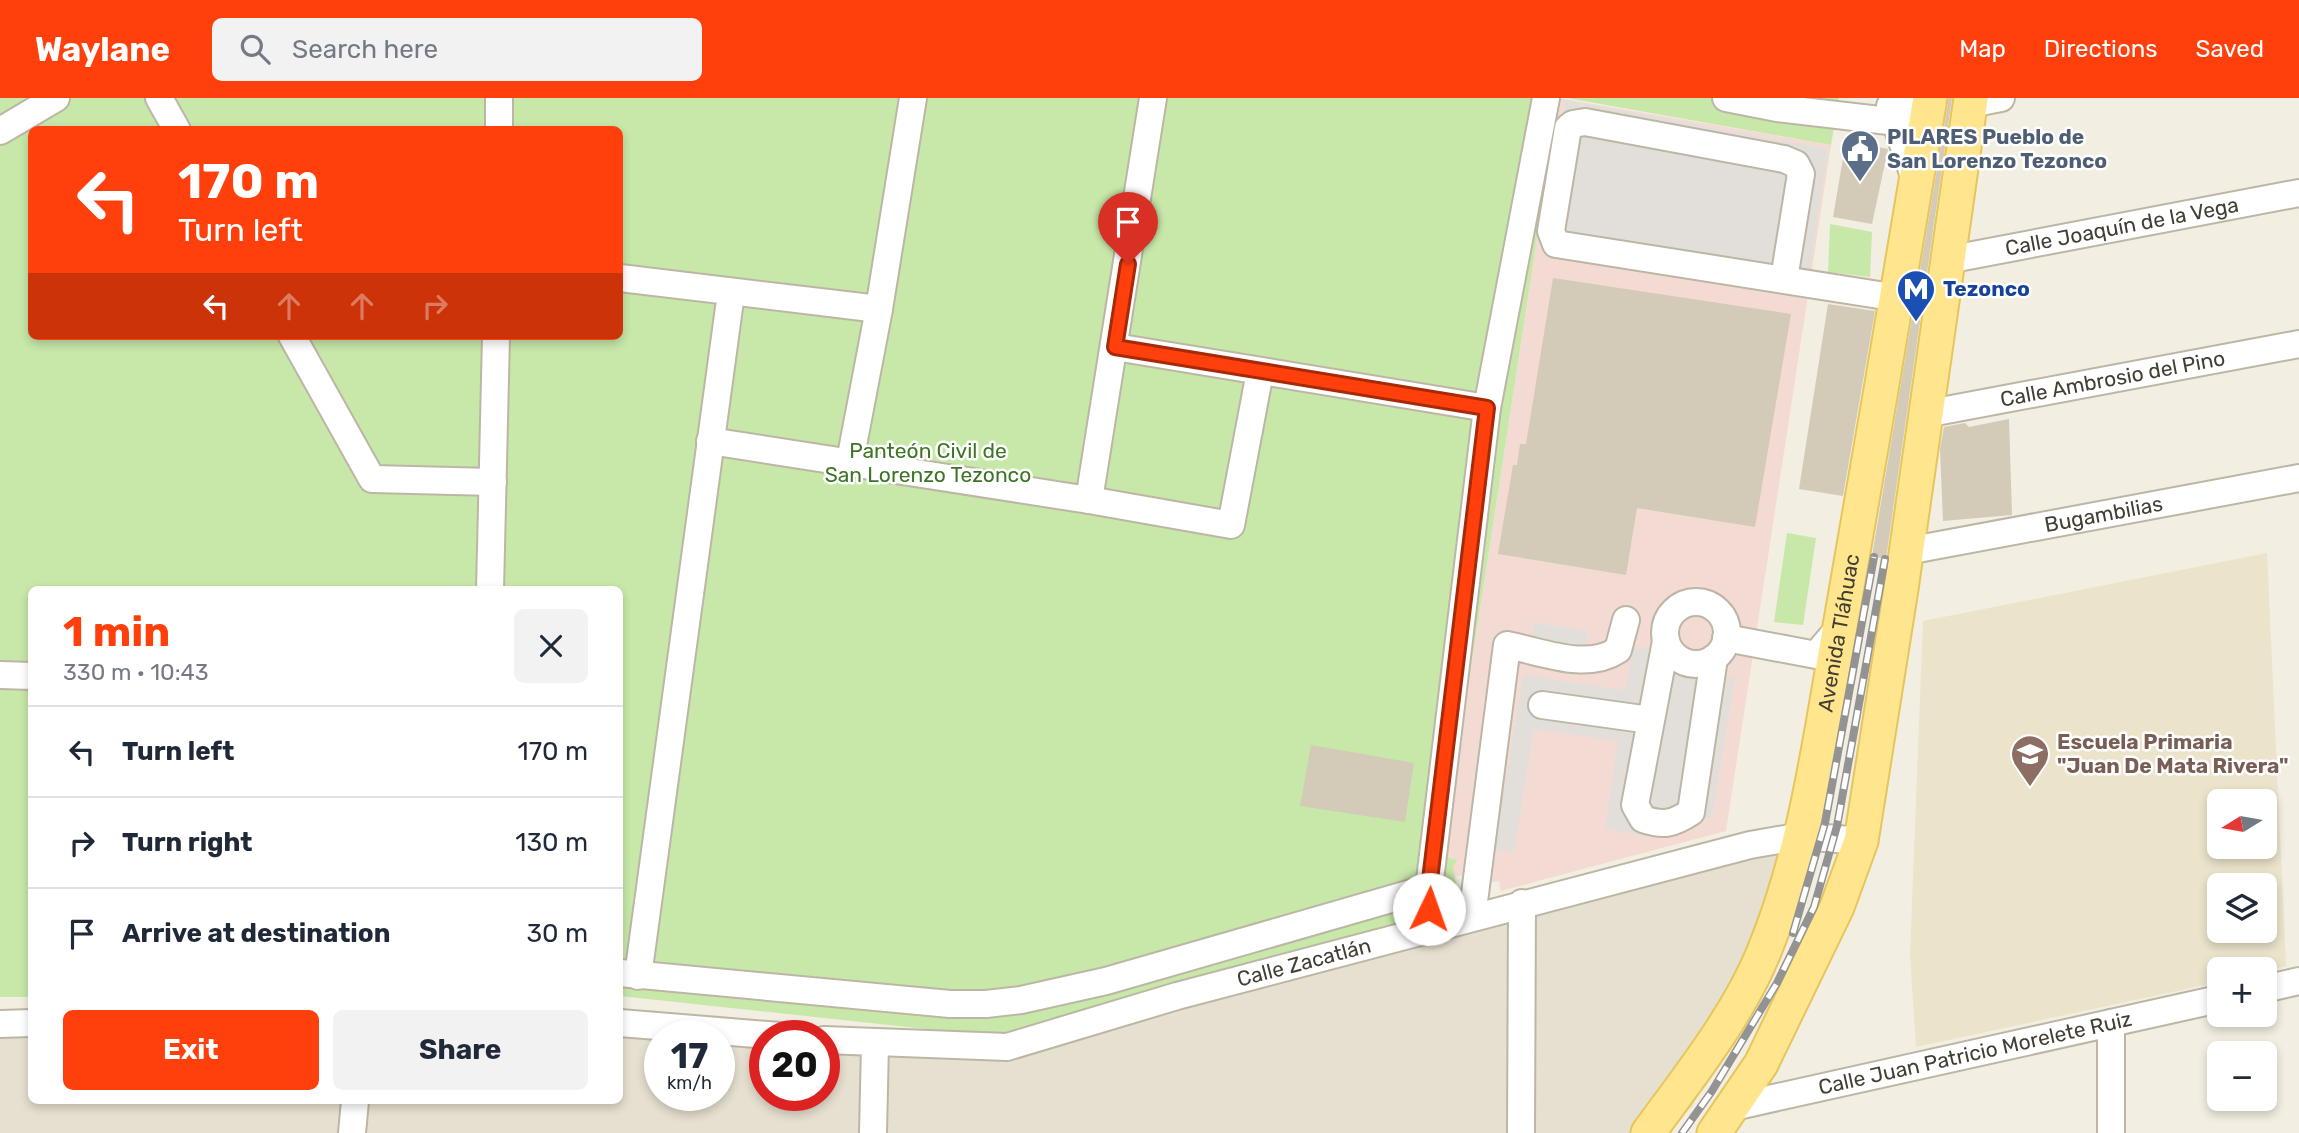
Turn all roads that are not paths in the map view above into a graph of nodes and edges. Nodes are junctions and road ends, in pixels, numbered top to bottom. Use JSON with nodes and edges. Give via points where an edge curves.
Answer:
{"nodes":[{"id":1,"x":57,"y":98,"type":"edge"},
{"id":2,"x":159,"y":98,"type":"edge"},
{"id":3,"x":499,"y":98,"type":"edge"},
{"id":4,"x":914,"y":98,"type":"edge"},
{"id":5,"x":1153,"y":98,"type":"edge"},
{"id":6,"x":1546,"y":98,"type":"edge"},
{"id":7,"x":1726,"y":98,"type":"edge"},
{"id":8,"x":1887,"y":98,"type":"edge"},
{"id":9,"x":1930,"y":98,"type":"edge"},
{"id":10,"x":1981,"y":100,"type":"edge"},
{"id":11,"x":1777,"y":103,"type":"edge"},
{"id":12,"x":1899,"y":110,"type":"edge"},
{"id":13,"x":175,"y":126,"type":"edge"},
{"id":14,"x":499,"y":126,"type":"edge"},
{"id":15,"x":0,"y":131,"type":"edge"},
{"id":16,"x":1916,"y":182,"type":"junction"},
{"id":17,"x":2299,"y":193,"type":"edge"},
{"id":18,"x":1947,"y":260,"type":"junction"},
{"id":19,"x":623,"y":278,"type":"edge"},
{"id":20,"x":1784,"y":279,"type":"junction"},
{"id":21,"x":731,"y":293,"type":"junction"},
{"id":22,"x":1898,"y":298,"type":"junction"},
{"id":23,"x":879,"y":309,"type":"junction"},
{"id":24,"x":294,"y":340,"type":"edge"},
{"id":25,"x":496,"y":340,"type":"edge"},
{"id":26,"x":2299,"y":344,"type":"edge"},
{"id":27,"x":1115,"y":347,"type":"junction"},
{"id":28,"x":1260,"y":372,"type":"junction"},
{"id":29,"x":1487,"y":408,"type":"junction"},
{"id":30,"x":1925,"y":414,"type":"junction"},
{"id":31,"x":710,"y":441,"type":"junction"},
{"id":32,"x":850,"y":461,"type":"junction"},
{"id":33,"x":2299,"y":478,"type":"edge"},
{"id":34,"x":493,"y":482,"type":"junction"},
{"id":35,"x":1089,"y":500,"type":"junction"},
{"id":36,"x":1906,"y":551,"type":"junction"},
{"id":37,"x":490,"y":586,"type":"edge"},
{"id":38,"x":1626,"y":620,"type":"dead end"},
{"id":39,"x":1839,"y":628,"type":"junction"},
{"id":40,"x":1666,"y":641,"type":"junction"},
{"id":41,"x":1720,"y":648,"type":"junction"},
{"id":42,"x":0,"y":675,"type":"edge"},
{"id":43,"x":28,"y":676,"type":"edge"},
{"id":44,"x":1542,"y":705,"type":"dead end"},
{"id":45,"x":1650,"y":720,"type":"junction"},
{"id":46,"x":1802,"y":836,"type":"junction"},
{"id":47,"x":1861,"y":841,"type":"junction"},
{"id":48,"x":1429,"y":888,"type":"junction"},
{"id":49,"x":1522,"y":903,"type":"junction"},
{"id":50,"x":1472,"y":917,"type":"junction"},
{"id":51,"x":1429,"y":929,"type":"junction"},
{"id":52,"x":629,"y":974,"type":"edge"},
{"id":53,"x":2299,"y":981,"type":"edge"},
{"id":54,"x":2277,"y":986,"type":"edge"},
{"id":55,"x":2207,"y":1002,"type":"edge"},
{"id":56,"x":28,"y":1023,"type":"edge"},
{"id":57,"x":623,"y":1023,"type":"edge"},
{"id":58,"x":2110,"y":1023,"type":"junction"},
{"id":59,"x":0,"y":1024,"type":"edge"},
{"id":60,"x":749,"y":1033,"type":"edge"},
{"id":61,"x":840,"y":1041,"type":"edge"},
{"id":62,"x":874,"y":1044,"type":"junction"},
{"id":63,"x":355,"y":1104,"type":"edge"},
{"id":64,"x":1724,"y":1120,"type":"edge"},
{"id":65,"x":352,"y":1133,"type":"edge"},
{"id":66,"x":873,"y":1133,"type":"edge"},
{"id":67,"x":1521,"y":1133,"type":"edge"},
{"id":68,"x":1648,"y":1133,"type":"edge"},
{"id":69,"x":2111,"y":1133,"type":"edge"}],
"edges":[{"from":1,"to":15,"type":"street"},
{"from":2,"to":13,"type":"street"},
{"from":3,"to":14,"type":"street"},
{"from":4,"to":23,"type":"street"},
{"from":5,"to":27,"type":"street"},
{"from":6,"to":29,"type":"street"},
{"from":7,"to":11,"type":"street"},
{"from":8,"to":12,"type":"street"},
{"from":9,"to":16,"type":"main road","name":"Avenida Tláhuac"},
{"from":10,"to":18,"type":"main road"},
{"from":11,"to":12,"type":"street"},
{"from":12,"to":16,"type":"street"},
{"from":16,"to":22,"type":"main road","name":"Avenida Tláhuac"},
{"from":17,"to":18,"type":"street","name":"Calle Joaquín de la Vega"},
{"from":18,"to":30,"type":"main road"},
{"from":19,"to":21,"type":"street"},
{"from":20,"to":20,"type":"street","via":[[1556,244],[1551,231],[1568,128],[1585,122],[1796,164],[1801,174]]},
{"from":20,"to":22,"type":"street"},
{"from":21,"to":23,"type":"street"},
{"from":21,"to":31,"type":"street"},
{"from":22,"to":39,"type":"main road","name":"Avenida Tláhuac"},
{"from":23,"to":32,"type":"street"},
{"from":24,"to":34,"type":"street","via":[[372,479]]},
{"from":25,"to":34,"type":"street"},
{"from":26,"to":30,"type":"street","name":"Calle Ambrosio del Pino"},
{"from":27,"to":28,"type":"street"},
{"from":27,"to":35,"type":"street"},
{"from":28,"to":29,"type":"street"},
{"from":28,"to":35,"type":"street","via":[[1231,525]]},
{"from":29,"to":48,"type":"street"},
{"from":30,"to":36,"type":"main road"},
{"from":31,"to":32,"type":"street"},
{"from":31,"to":52,"type":"street"},
{"from":32,"to":35,"type":"street"},
{"from":33,"to":36,"type":"street","name":"Bugambilias"},
{"from":34,"to":37,"type":"street"},
{"from":36,"to":47,"type":"main road"},
{"from":38,"to":50,"type":"street","via":[[1618,650],[1606,658],[1585,661],[1507,645]]},
{"from":39,"to":41,"type":"street","via":[[1816,655]]},
{"from":39,"to":46,"type":"main road","name":"Avenida Tláhuac"},
{"from":40,"to":41,"type":"street","via":[[1680,660],[1703,663]]},
{"from":40,"to":41,"type":"street","via":[[1669,617],[1688,603],[1700,603],[1720,614]]},
{"from":40,"to":45,"type":"street"},
{"from":41,"to":45,"type":"street","via":[[1691,812],[1660,825],[1643,818],[1635,805]]},
{"from":42,"to":43,"type":"street"},
{"from":44,"to":45,"type":"street"},
{"from":46,"to":47,"type":"street","name":"Calle Zacatlán"},
{"from":46,"to":49,"type":"street","name":"Calle Zacatlán","via":[[1749,845]]},
{"from":46,"to":68,"type":"main road","name":"Avenida Tláhuac","via":[[1762,956],[1717,1036]]},
{"from":47,"to":64,"type":"main road","via":[[1837,907],[1761,1064]]},
{"from":48,"to":51,"type":"street"},
{"from":48,"to":52,"type":"street","via":[[1106,981],[986,1004]]},
{"from":49,"to":50,"type":"street","name":"Calle Zacatlán"},
{"from":49,"to":67,"type":"street"},
{"from":50,"to":51,"type":"street","name":"Calle Zacatlán"},
{"from":51,"to":62,"type":"street","name":"Calle Zacatlán","via":[[1007,1047]]},
{"from":53,"to":54,"type":"street"},
{"from":55,"to":58,"type":"street","name":"Calle Juan Patricio Morelete Ruiz"},
{"from":56,"to":59,"type":"street"},
{"from":57,"to":60,"type":"street"},
{"from":58,"to":64,"type":"street","name":"Calle Juan Patricio Morelete Ruiz"},
{"from":58,"to":69,"type":"street"},
{"from":61,"to":62,"type":"street","name":"Calle Zacatlán"},
{"from":62,"to":66,"type":"street"},
{"from":63,"to":65,"type":"street"}]}
